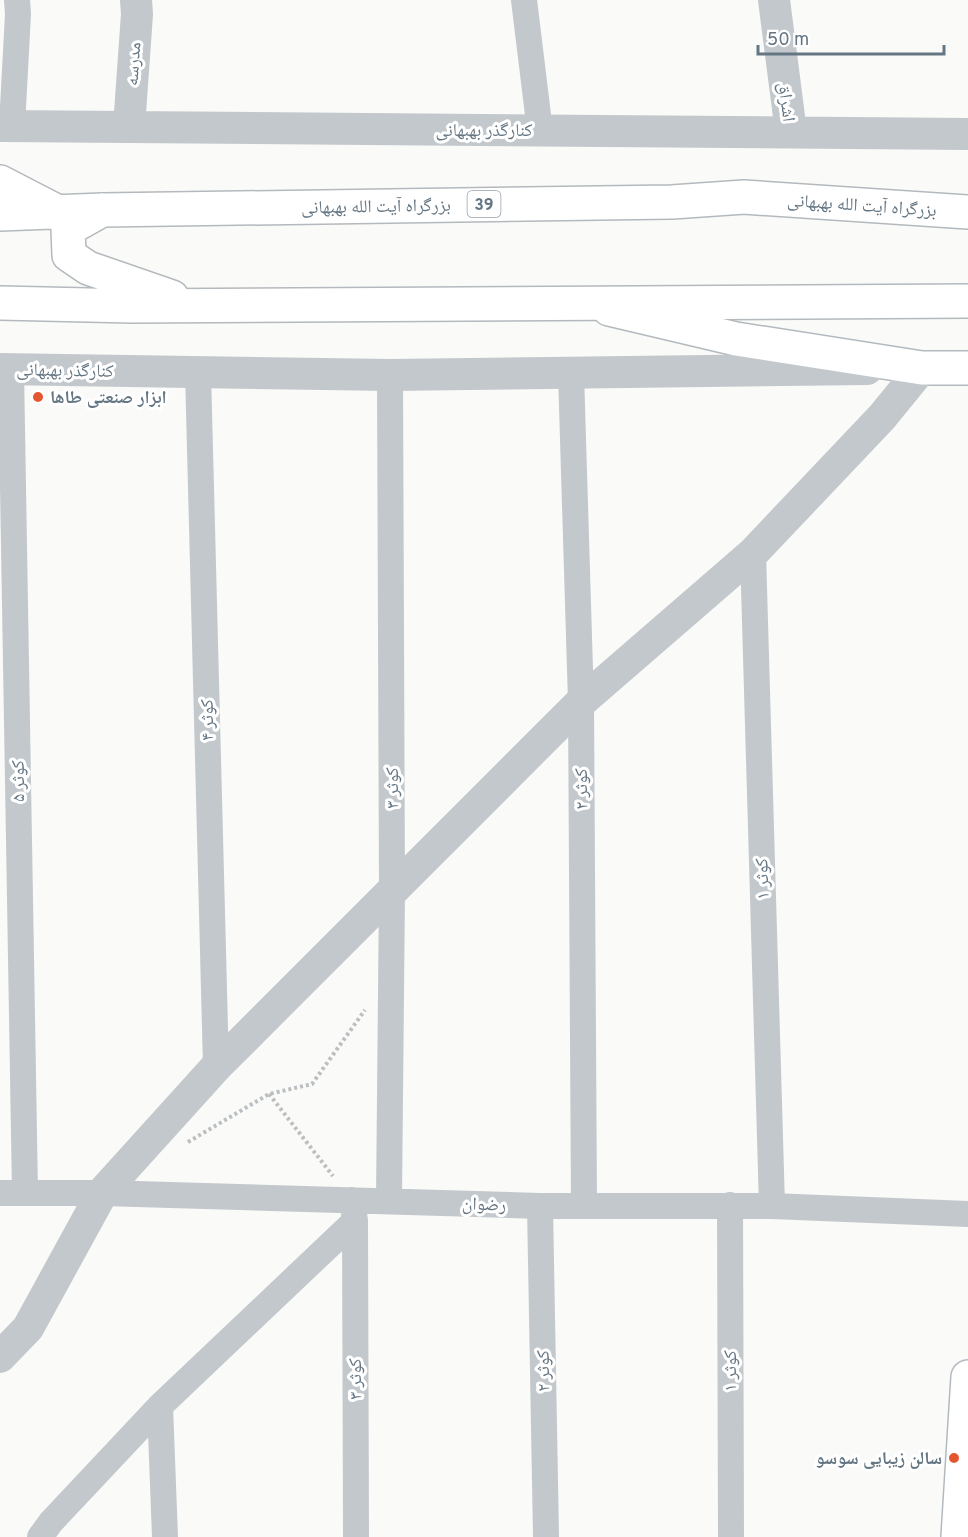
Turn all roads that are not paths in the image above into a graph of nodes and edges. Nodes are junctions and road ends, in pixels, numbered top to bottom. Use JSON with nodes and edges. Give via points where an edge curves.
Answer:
{"nodes":[{"id":1,"x":17,"y":0,"type":"edge"},
{"id":2,"x":136,"y":0,"type":"edge"},
{"id":3,"x":524,"y":0,"type":"edge"},
{"id":4,"x":774,"y":0,"type":"edge"},
{"id":5,"x":6,"y":126,"type":"edge"},
{"id":6,"x":129,"y":127,"type":"junction"},
{"id":7,"x":540,"y":130,"type":"junction"},
{"id":8,"x":791,"y":132,"type":"junction"},
{"id":9,"x":968,"y":134,"type":"edge"},
{"id":10,"x":0,"y":182,"type":"edge"},
{"id":11,"x":103,"y":210,"type":"junction"},
{"id":12,"x":58,"y":212,"type":"junction"},
{"id":13,"x":968,"y":212,"type":"edge"},
{"id":14,"x":0,"y":214,"type":"edge"},
{"id":15,"x":968,"y":301,"type":"edge"},
{"id":16,"x":0,"y":303,"type":"edge"},
{"id":17,"x":584,"y":303,"type":"junction"},
{"id":18,"x":196,"y":306,"type":"junction"},
{"id":19,"x":922,"y":368,"type":"junction"},
{"id":20,"x":968,"y":368,"type":"edge"},
{"id":21,"x":6,"y":369,"type":"edge"},
{"id":22,"x":198,"y":372,"type":"junction"},
{"id":23,"x":571,"y":373,"type":"junction"},
{"id":24,"x":390,"y":375,"type":"junction"},
{"id":25,"x":753,"y":553,"type":"junction"},
{"id":26,"x":580,"y":702,"type":"junction"},
{"id":27,"x":392,"y":891,"type":"junction"},
{"id":28,"x":216,"y":1067,"type":"junction"},
{"id":29,"x":12,"y":1193,"type":"edge"},
{"id":30,"x":102,"y":1193,"type":"junction"},
{"id":31,"x":389,"y":1200,"type":"junction"},
{"id":32,"x":730,"y":1205,"type":"junction"},
{"id":33,"x":540,"y":1206,"type":"junction"},
{"id":34,"x":584,"y":1206,"type":"junction"},
{"id":35,"x":772,"y":1206,"type":"junction"},
{"id":36,"x":353,"y":1210,"type":"junction"},
{"id":37,"x":968,"y":1214,"type":"edge"},
{"id":38,"x":0,"y":1358,"type":"edge"},
{"id":39,"x":968,"y":1377,"type":"edge"},
{"id":40,"x":160,"y":1406,"type":"junction"},
{"id":41,"x":40,"y":1537,"type":"edge"},
{"id":42,"x":165,"y":1537,"type":"edge"},
{"id":43,"x":356,"y":1537,"type":"edge"},
{"id":44,"x":546,"y":1537,"type":"edge"},
{"id":45,"x":731,"y":1537,"type":"edge"},
{"id":46,"x":958,"y":1537,"type":"edge"}],
"edges":[{"from":1,"to":5,"type":"street"},
{"from":2,"to":6,"type":"street","name":"مدرسه"},
{"from":3,"to":7,"type":"street"},
{"from":4,"to":8,"type":"street","name":"اشراق"},
{"from":5,"to":6,"type":"street","name":"کنارگذر بهبهانی"},
{"from":6,"to":7,"type":"street","name":"کنارگذر بهبهانی"},
{"from":7,"to":8,"type":"street","name":"کنارگذر بهبهانی"},
{"from":8,"to":9,"type":"street","name":"کنارگذر بهبهانی"},
{"from":10,"to":12,"type":"main road"},
{"from":11,"to":12,"type":"main road","name":"بزرگراه آیت الله بهبهانی","number":"39"},
{"from":11,"to":13,"type":"main road","name":"بزرگراه آیت الله بهبهانی","number":"39","via":[[672,202],[744,197]]},
{"from":11,"to":18,"type":"main road","via":[[68,229],[69,255],[88,268]]},
{"from":12,"to":14,"type":"main road","name":"بزرگراه آیت الله بهبهانی","number":"39"},
{"from":15,"to":17,"type":"main road"},
{"from":16,"to":18,"type":"main road"},
{"from":17,"to":18,"type":"main road"},
{"from":17,"to":19,"type":"main road","name":"کنارگذر بهبهانی","via":[[736,339]]},
{"from":19,"to":20,"type":"main road","name":"کنارگذر بهبهانی"},
{"from":19,"to":23,"type":"street","name":"کنارگذر بهبهانی"},
{"from":19,"to":25,"type":"street","via":[[882,417]]},
{"from":21,"to":22,"type":"street","name":"کنارگذر بهبهانی"},
{"from":21,"to":29,"type":"street","name":"کوثر ۵"},
{"from":22,"to":24,"type":"street","name":"کنارگذر بهبهانی"},
{"from":22,"to":28,"type":"street","name":"کوثر ۴"},
{"from":23,"to":24,"type":"street","name":"کنارگذر بهبهانی"},
{"from":23,"to":26,"type":"street","name":"کوثر ۲"},
{"from":24,"to":27,"type":"street","name":"کوثر ۳"},
{"from":25,"to":26,"type":"street"},
{"from":25,"to":35,"type":"street","name":"کوثر ۱"},
{"from":26,"to":27,"type":"street"},
{"from":26,"to":34,"type":"street","name":"کوثر ۲"},
{"from":27,"to":28,"type":"street"},
{"from":27,"to":31,"type":"street","name":"کوثر ۳"},
{"from":28,"to":30,"type":"street"},
{"from":29,"to":30,"type":"street","name":"رضوان"},
{"from":30,"to":36,"type":"street","name":"رضوان"},
{"from":30,"to":38,"type":"street","via":[[28,1328]]},
{"from":31,"to":33,"type":"street","name":"رضوان"},
{"from":31,"to":36,"type":"street","name":"رضوان"},
{"from":32,"to":34,"type":"street","name":"رضوان"},
{"from":32,"to":35,"type":"street","name":"رضوان"},
{"from":32,"to":45,"type":"street","name":"کوثر ۱"},
{"from":33,"to":34,"type":"street","name":"رضوان"},
{"from":33,"to":44,"type":"street","name":"کوثر ۲"},
{"from":35,"to":37,"type":"street","name":"رضوان"},
{"from":36,"to":40,"type":"street"},
{"from":36,"to":43,"type":"street","name":"کوثر ۳"},
{"from":39,"to":46,"type":"main road"},
{"from":40,"to":41,"type":"street"},
{"from":40,"to":42,"type":"street"}]}
